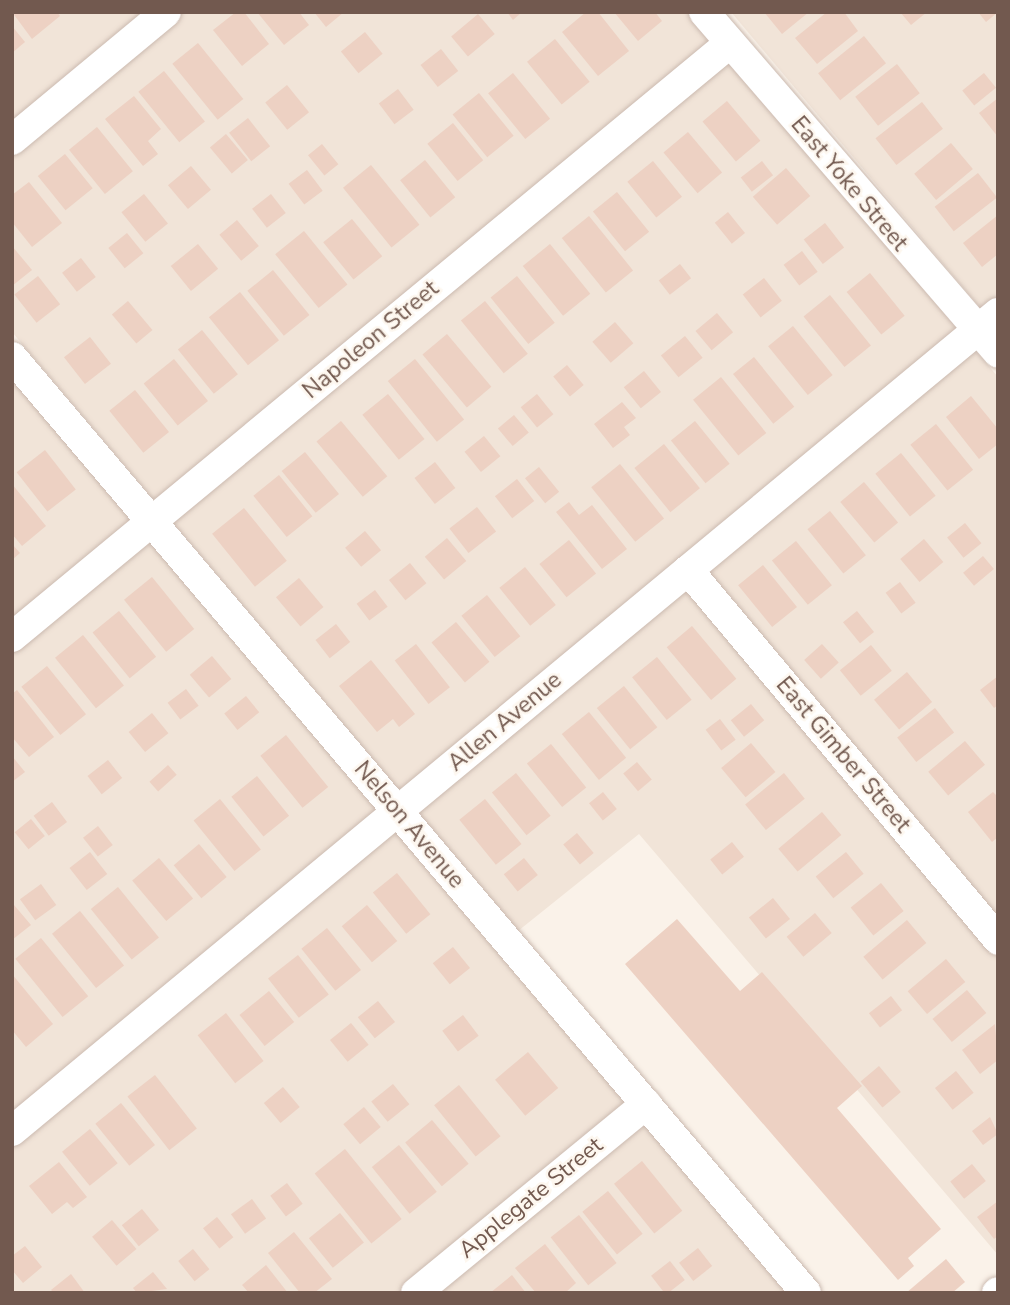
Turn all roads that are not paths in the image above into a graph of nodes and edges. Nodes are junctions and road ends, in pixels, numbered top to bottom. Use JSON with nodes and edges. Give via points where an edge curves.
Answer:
{"nodes":[{"id":1,"x":166,"y":12,"type":"edge"},
{"id":2,"x":704,"y":12,"type":"edge"},
{"id":3,"x":730,"y":43,"type":"junction"},
{"id":4,"x":12,"y":140,"type":"edge"},
{"id":5,"x":988,"y":321,"type":"edge"},
{"id":6,"x":998,"y":353,"type":"edge"},
{"id":7,"x":12,"y":357,"type":"edge"},
{"id":8,"x":152,"y":521,"type":"junction"},
{"id":9,"x":688,"y":570,"type":"junction"},
{"id":10,"x":12,"y":637,"type":"edge"},
{"id":11,"x":397,"y":811,"type":"junction"},
{"id":12,"x":998,"y":940,"type":"edge"},
{"id":13,"x":646,"y":1104,"type":"junction"},
{"id":14,"x":12,"y":1131,"type":"edge"},
{"id":15,"x":416,"y":1293,"type":"edge"},
{"id":16,"x":806,"y":1293,"type":"edge"}],
"edges":[{"from":1,"to":4,"type":"street"},
{"from":2,"to":3,"type":"street","name":"East Yoke Street"},
{"from":3,"to":5,"type":"street","name":"East Yoke Street","via":[[955,309]]},
{"from":3,"to":8,"type":"street","name":"Napoleon Street"},
{"from":5,"to":6,"type":"street","name":"East Yoke Street"},
{"from":5,"to":9,"type":"street","name":"Allen Avenue"},
{"from":7,"to":8,"type":"street","name":"Nelson Avenue"},
{"from":8,"to":10,"type":"street","name":"Napoleon Street"},
{"from":8,"to":11,"type":"street","name":"Nelson Avenue"},
{"from":9,"to":11,"type":"street","name":"Allen Avenue"},
{"from":9,"to":12,"type":"street","name":"East Gimber Street"},
{"from":11,"to":13,"type":"street","name":"Nelson Avenue"},
{"from":11,"to":14,"type":"street","name":"Allen Avenue"},
{"from":13,"to":15,"type":"street","name":"Applegate Street"},
{"from":13,"to":16,"type":"street","name":"Nelson Avenue"}]}
